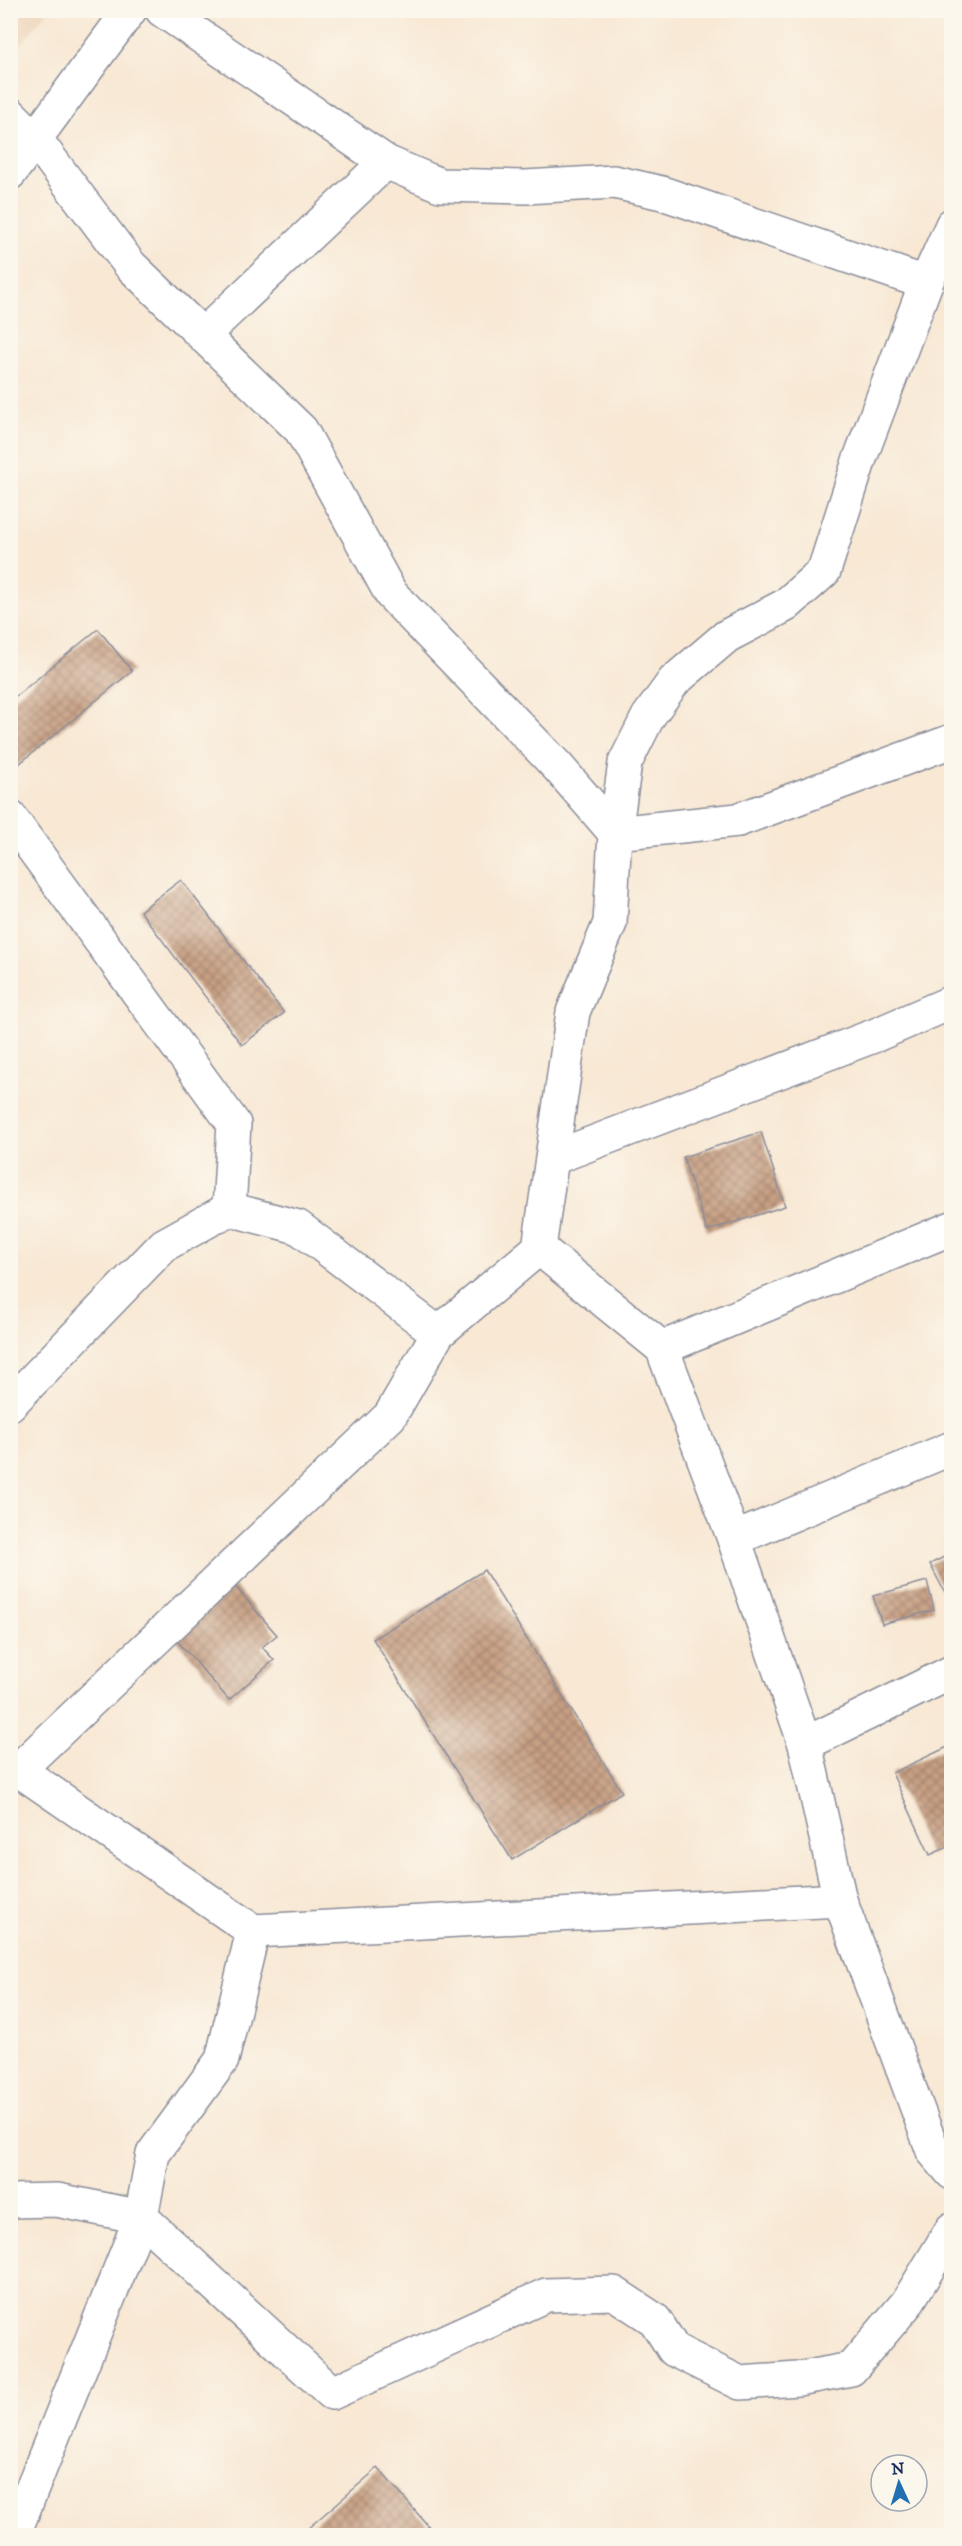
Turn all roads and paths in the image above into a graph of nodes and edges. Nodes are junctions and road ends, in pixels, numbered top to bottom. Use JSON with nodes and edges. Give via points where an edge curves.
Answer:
{"nodes":[{"id":1,"x":130,"y":10,"type":"edge"},
{"id":2,"x":162,"y":10,"type":"edge"},
{"id":3,"x":10,"y":114,"type":"edge"},
{"id":4,"x":36,"y":140,"type":"junction"},
{"id":5,"x":386,"y":162,"type":"junction"},
{"id":6,"x":10,"y":173,"type":"edge"},
{"id":7,"x":951,"y":225,"type":"edge"},
{"id":8,"x":926,"y":283,"type":"junction"},
{"id":9,"x":203,"y":335,"type":"junction"},
{"id":10,"x":951,"y":741,"type":"edge"},
{"id":11,"x":10,"y":817,"type":"edge"},
{"id":12,"x":615,"y":832,"type":"junction"},
{"id":13,"x":951,"y":1002,"type":"edge"},
{"id":14,"x":553,"y":1158,"type":"junction"},
{"id":15,"x":229,"y":1209,"type":"junction"},
{"id":16,"x":951,"y":1228,"type":"edge"},
{"id":17,"x":539,"y":1248,"type":"junction"},
{"id":18,"x":438,"y":1333,"type":"junction"},
{"id":19,"x":662,"y":1348,"type":"junction"},
{"id":20,"x":10,"y":1404,"type":"edge"},
{"id":21,"x":951,"y":1448,"type":"edge"},
{"id":22,"x":734,"y":1539,"type":"junction"},
{"id":23,"x":951,"y":1672,"type":"edge"},
{"id":24,"x":806,"y":1744,"type":"junction"},
{"id":25,"x":14,"y":1767,"type":"edge"},
{"id":26,"x":840,"y":1900,"type":"junction"},
{"id":27,"x":253,"y":1931,"type":"junction"},
{"id":28,"x":945,"y":2153,"type":"edge"},
{"id":29,"x":10,"y":2201,"type":"edge"},
{"id":30,"x":141,"y":2217,"type":"junction"},
{"id":31,"x":951,"y":2229,"type":"edge"},
{"id":32,"x":13,"y":2535,"type":"edge"}],
"edges":[{"from":1,"to":4,"type":"street"},
{"from":2,"to":5,"type":"street"},
{"from":3,"to":4,"type":"street"},
{"from":4,"to":6,"type":"street"},
{"from":4,"to":9,"type":"street","via":[[130,265]]},
{"from":5,"to":8,"type":"street","via":[[440,186],[623,184],[662,193]]},
{"from":5,"to":9,"type":"street"},
{"from":7,"to":8,"type":"street"},
{"from":8,"to":12,"type":"street","via":[[859,460],[824,571],[786,605],[727,636],[674,681],[648,717],[625,763]]},
{"from":9,"to":12,"type":"street","via":[[302,430],[391,594],[558,767]]},
{"from":10,"to":12,"type":"street","via":[[738,820]]},
{"from":11,"to":15,"type":"street","via":[[234,1124]]},
{"from":12,"to":14,"type":"street","via":[[610,923],[573,1012]]},
{"from":13,"to":14,"type":"street","via":[[876,1035]]},
{"from":14,"to":17,"type":"street"},
{"from":15,"to":18,"type":"street","via":[[298,1227]]},
{"from":15,"to":20,"type":"street","via":[[164,1245]]},
{"from":16,"to":19,"type":"street"},
{"from":17,"to":18,"type":"street"},
{"from":17,"to":19,"type":"street"},
{"from":18,"to":25,"type":"street","via":[[390,1416]]},
{"from":19,"to":22,"type":"street"},
{"from":21,"to":22,"type":"street"},
{"from":22,"to":24,"type":"street"},
{"from":23,"to":24,"type":"street"},
{"from":24,"to":26,"type":"street"},
{"from":25,"to":27,"type":"street"},
{"from":26,"to":27,"type":"street"},
{"from":26,"to":28,"type":"street"},
{"from":27,"to":30,"type":"street","via":[[222,2060],[153,2154]]},
{"from":29,"to":30,"type":"street","via":[[57,2200]]},
{"from":30,"to":31,"type":"street","via":[[332,2393],[546,2295],[614,2293],[655,2320],[674,2350],[740,2383],[798,2379],[851,2369],[907,2303]]},
{"from":30,"to":32,"type":"street"}]}
